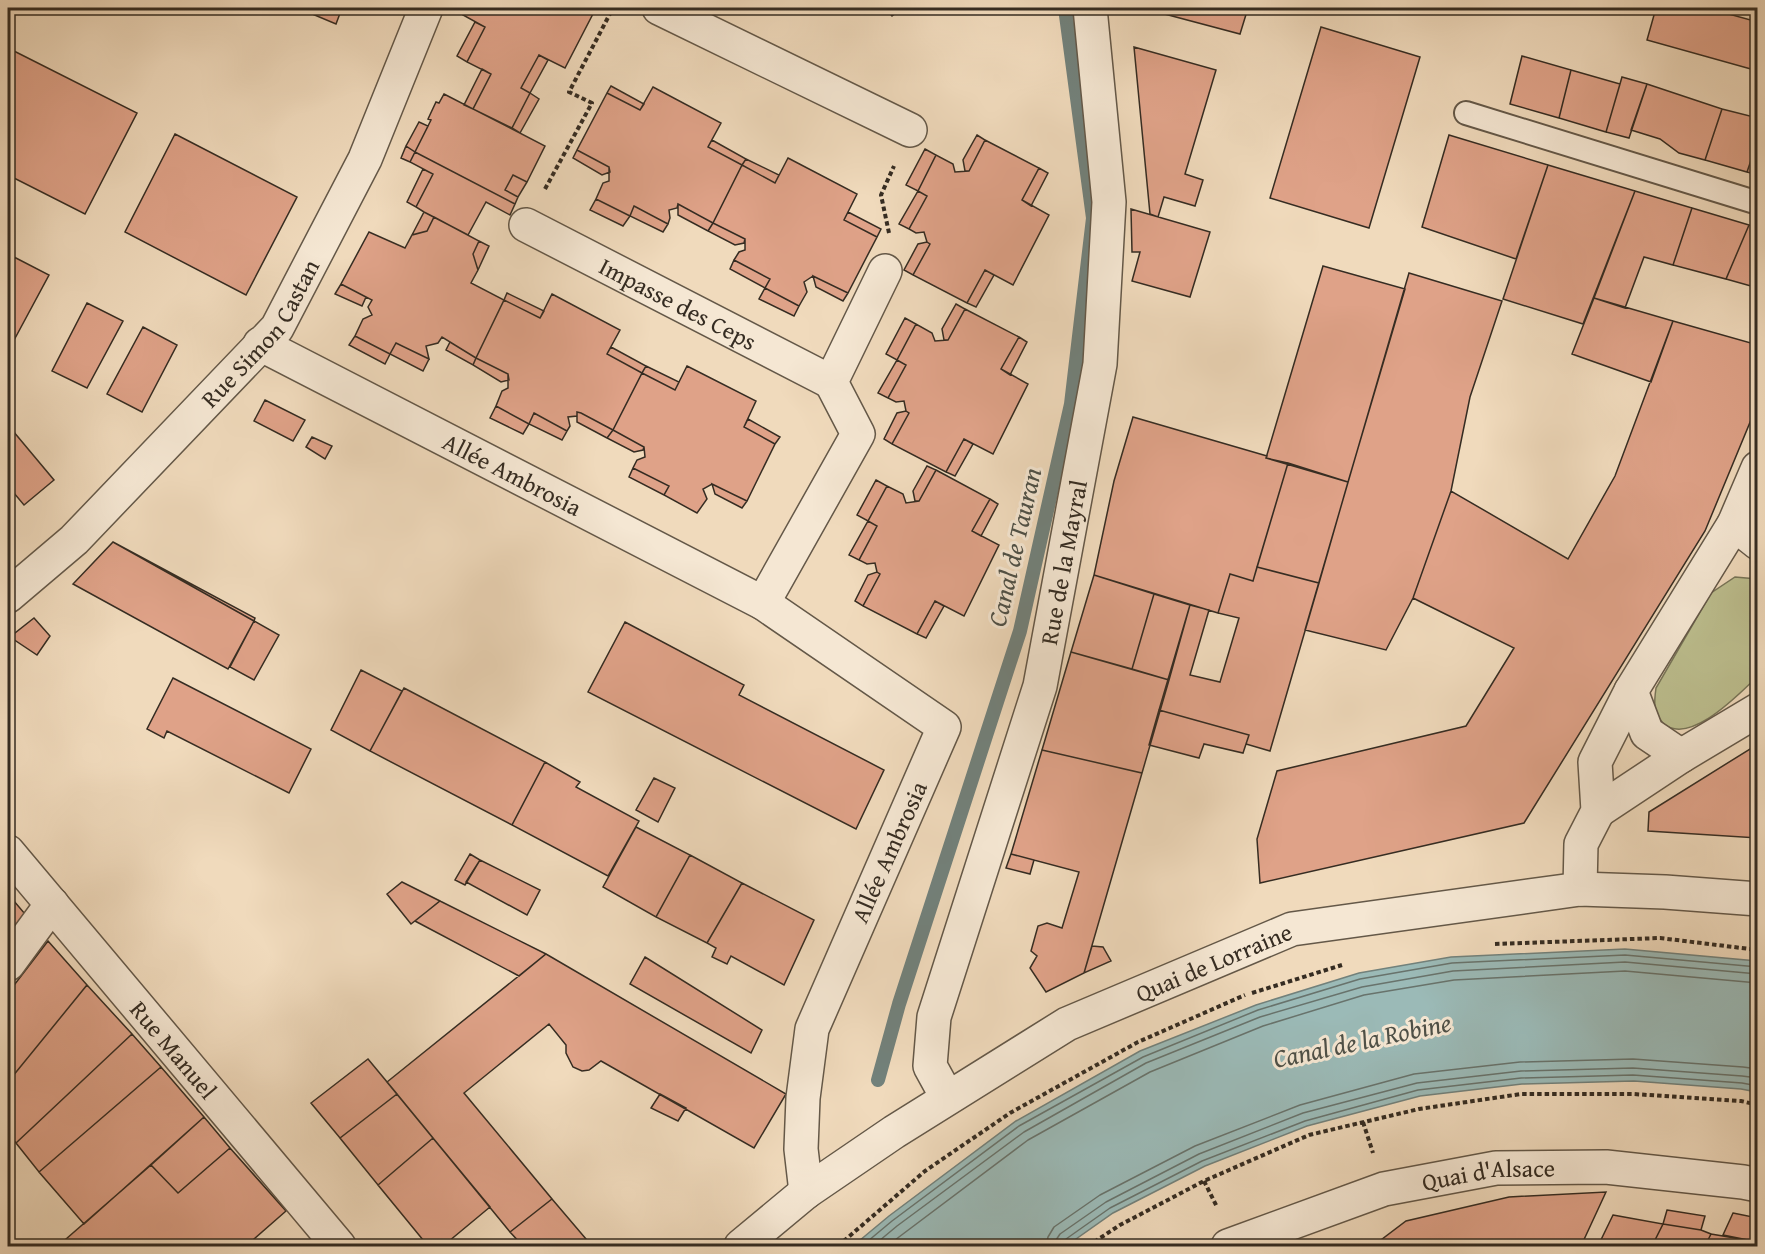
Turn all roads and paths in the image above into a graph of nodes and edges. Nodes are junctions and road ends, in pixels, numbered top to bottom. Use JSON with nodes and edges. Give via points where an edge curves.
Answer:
{"nodes":[{"id":1,"x":426,"y":8,"type":"edge"},
{"id":2,"x":613,"y":8,"type":"edge"},
{"id":3,"x":659,"y":8,"type":"edge"},
{"id":4,"x":1090,"y":8,"type":"edge"},
{"id":5,"x":1466,"y":113,"type":"dead end"},
{"id":6,"x":910,"y":130,"type":"joint"},
{"id":7,"x":1758,"y":203,"type":"edge"},
{"id":8,"x":526,"y":225,"type":"joint"},
{"id":9,"x":885,"y":271,"type":"joint"},
{"id":10,"x":260,"y":344,"type":"junction"},
{"id":11,"x":831,"y":382,"type":"junction"},
{"id":12,"x":1758,"y":468,"type":"edge"},
{"id":13,"x":1746,"y":533,"type":"edge"},
{"id":14,"x":8,"y":596,"type":"edge"},
{"id":15,"x":763,"y":603,"type":"junction"},
{"id":16,"x":1631,"y":691,"type":"junction"},
{"id":17,"x":1757,"y":710,"type":"edge"},
{"id":18,"x":1681,"y":756,"type":"junction"},
{"id":19,"x":1598,"y":811,"type":"junction"},
{"id":20,"x":8,"y":852,"type":"edge"},
{"id":21,"x":1580,"y":889,"type":"junction"},
{"id":22,"x":1758,"y":899,"type":"edge"},
{"id":23,"x":52,"y":904,"type":"junction"},
{"id":24,"x":1488,"y":944,"type":"dead end"},
{"id":25,"x":1758,"y":950,"type":"edge"},
{"id":26,"x":1353,"y":962,"type":"dead end"},
{"id":27,"x":8,"y":964,"type":"edge"},
{"id":28,"x":947,"y":1097,"type":"junction"},
{"id":29,"x":1758,"y":1105,"type":"edge"},
{"id":30,"x":1758,"y":1185,"type":"edge"},
{"id":31,"x":806,"y":1192,"type":"junction"},
{"id":32,"x":1303,"y":1233,"type":"edge"},
{"id":33,"x":339,"y":1246,"type":"edge"},
{"id":34,"x":741,"y":1246,"type":"edge"},
{"id":35,"x":838,"y":1246,"type":"edge"},
{"id":36,"x":1088,"y":1246,"type":"edge"},
{"id":37,"x":1228,"y":1246,"type":"edge"}],
"edges":[{"from":1,"to":10,"type":"street","name":"Rue Simon Castan","via":[[364,159],[277,328]]},
{"from":2,"to":8,"type":"path","via":[[569,92],[592,103]]},
{"from":3,"to":6,"type":"street"},
{"from":4,"to":28,"type":"street","name":"Rue de la Mayral","via":[[1109,202],[1100,364],[1040,686],[934,1017],[930,1066]]},
{"from":5,"to":7,"type":"lane"},
{"from":6,"to":9,"type":"path","via":[[881,195],[892,246]]},
{"from":8,"to":11,"type":"street","name":"Impasse des Ceps"},
{"from":9,"to":11,"type":"street"},
{"from":10,"to":14,"type":"street","name":"Rue Simon Castan","via":[[74,540]]},
{"from":10,"to":15,"type":"street","name":"Allée Ambrosia"},
{"from":11,"to":15,"type":"street","via":[[858,434]]},
{"from":12,"to":13,"type":"street"},
{"from":13,"to":16,"type":"street"},
{"from":15,"to":31,"type":"street","name":"Allée Ambrosia","via":[[944,727],[812,1029],[801,1149]]},
{"from":16,"to":18,"type":"street","via":[[1647,733]]},
{"from":16,"to":19,"type":"street","via":[[1595,762]]},
{"from":17,"to":18,"type":"street"},
{"from":18,"to":19,"type":"street"},
{"from":19,"to":21,"type":"street","via":[[1581,844]]},
{"from":20,"to":23,"type":"street","name":"Rue Manuel"},
{"from":21,"to":22,"type":"street","name":"Quai de Lorraine"},
{"from":21,"to":28,"type":"street","name":"Quai de Lorraine","via":[[1292,929],[1067,1024]]},
{"from":23,"to":27,"type":"street"},
{"from":23,"to":33,"type":"street","name":"Rue Manuel"},
{"from":24,"to":25,"type":"path","via":[[1660,938]]},
{"from":26,"to":35,"type":"path","via":[[1255,991],[1138,1042],[1010,1113],[925,1172]]},
{"from":28,"to":31,"type":"street","name":"Quai de Lorraine"},
{"from":29,"to":36,"type":"path","via":[[1633,1094],[1532,1094],[1419,1109],[1309,1135],[1204,1181]]},
{"from":30,"to":32,"type":"street","name":"Quai d'Alsace","via":[[1606,1167],[1496,1168],[1384,1189]]},
{"from":31,"to":34,"type":"street","name":"Quai de Lorraine"},
{"from":32,"to":37,"type":"street","name":"Quai d'Alsace"}]}
